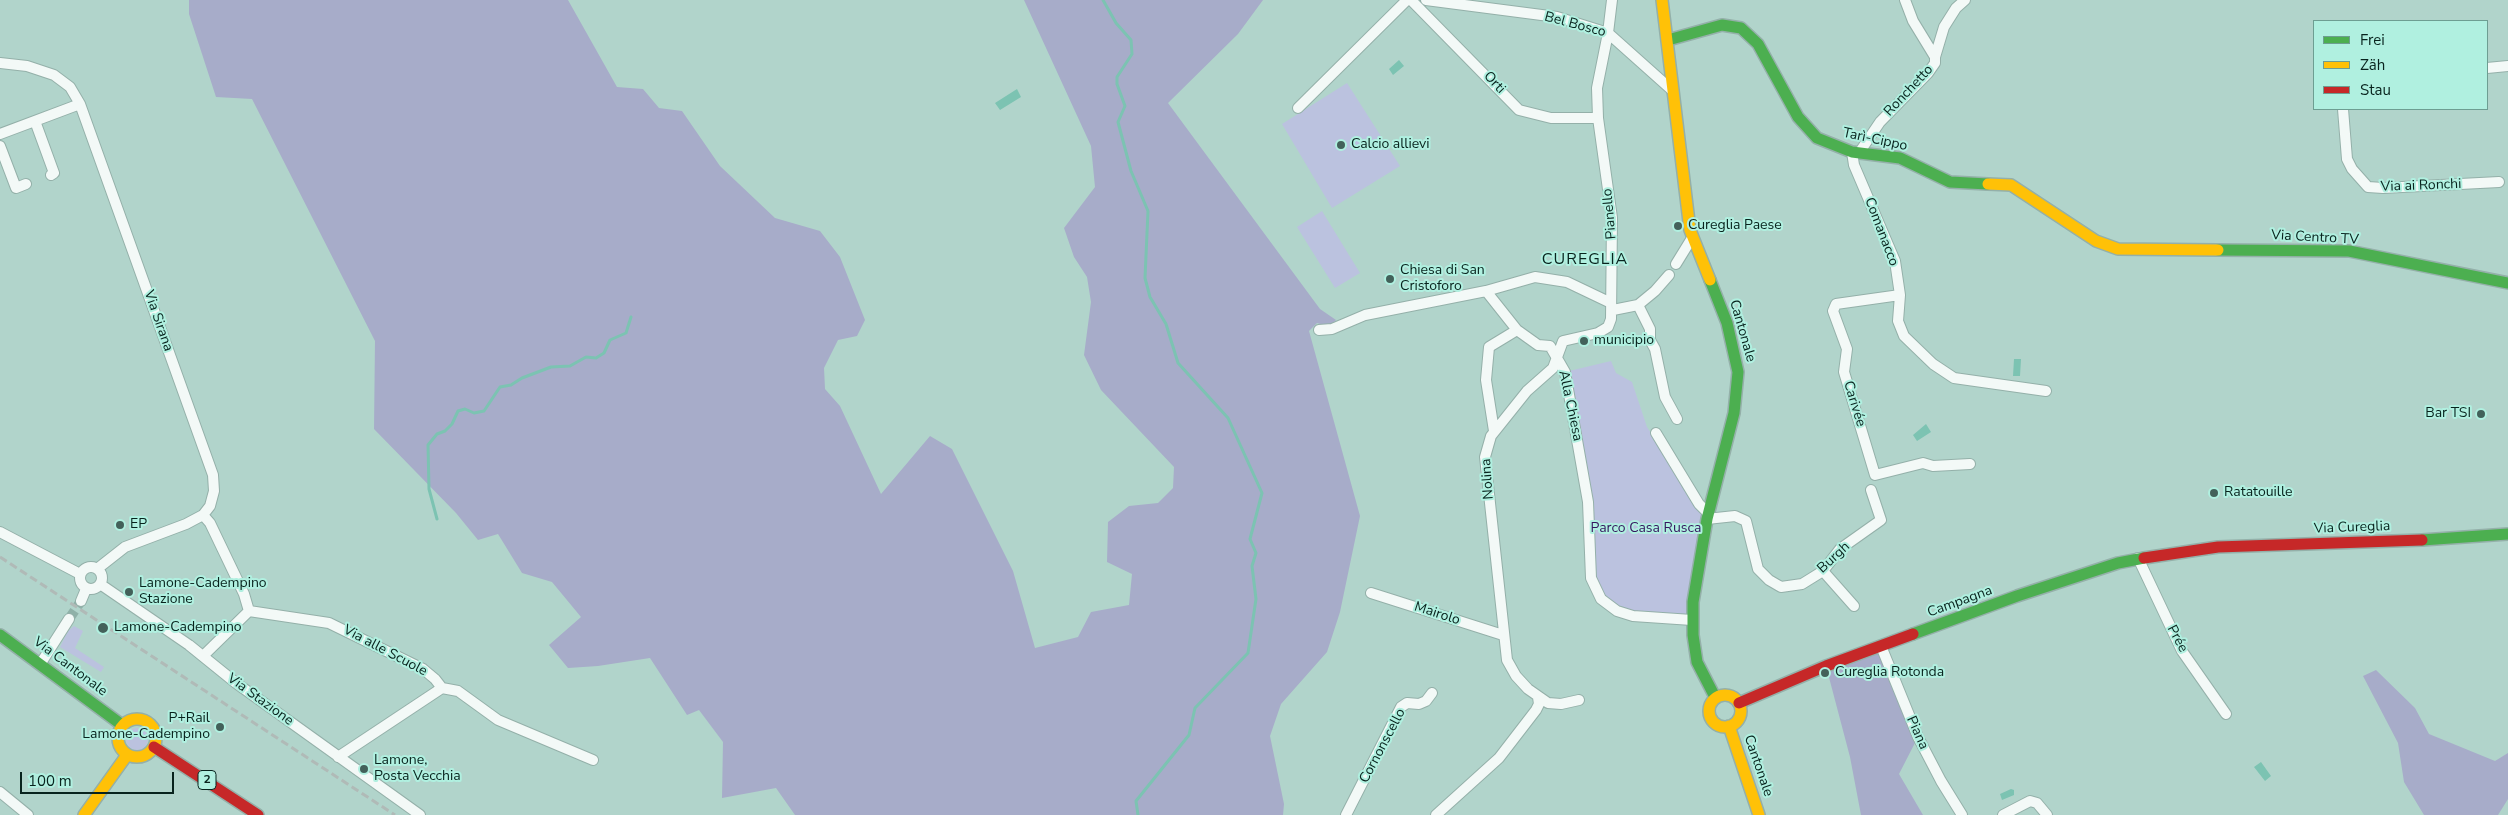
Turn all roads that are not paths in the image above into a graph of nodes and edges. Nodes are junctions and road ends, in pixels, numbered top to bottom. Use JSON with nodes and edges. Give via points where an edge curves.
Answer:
{"nodes":[{"id":1,"x":1407,"y":0,"type":"edge"},
{"id":2,"x":1411,"y":0,"type":"edge"},
{"id":3,"x":1426,"y":0,"type":"edge"},
{"id":4,"x":1612,"y":0,"type":"edge"},
{"id":5,"x":1662,"y":0,"type":"edge"},
{"id":6,"x":1905,"y":0,"type":"edge"},
{"id":7,"x":1965,"y":0,"type":"edge"},
{"id":8,"x":1608,"y":32,"type":"junction"},
{"id":9,"x":1668,"y":40,"type":"junction"},
{"id":10,"x":1935,"y":58,"type":"junction"},
{"id":11,"x":0,"y":62,"type":"edge"},
{"id":12,"x":2508,"y":66,"type":"edge"},
{"id":13,"x":2488,"y":68,"type":"edge"},
{"id":14,"x":1673,"y":91,"type":"junction"},
{"id":15,"x":80,"y":104,"type":"junction"},
{"id":16,"x":1298,"y":108,"type":"dead end"},
{"id":17,"x":2343,"y":110,"type":"edge"},
{"id":18,"x":1598,"y":118,"type":"junction"},
{"id":19,"x":35,"y":121,"type":"junction"},
{"id":20,"x":0,"y":134,"type":"edge"},
{"id":21,"x":0,"y":146,"type":"edge"},
{"id":22,"x":1856,"y":152,"type":"junction"},
{"id":23,"x":51,"y":175,"type":"dead end"},
{"id":24,"x":2499,"y":182,"type":"dead end"},
{"id":25,"x":26,"y":184,"type":"dead end"},
{"id":26,"x":1692,"y":238,"type":"junction"},
{"id":27,"x":2118,"y":249,"type":"joint"},
{"id":28,"x":1676,"y":264,"type":"dead end"},
{"id":29,"x":1669,"y":275,"type":"dead end"},
{"id":30,"x":2508,"y":284,"type":"edge"},
{"id":31,"x":1486,"y":291,"type":"junction"},
{"id":32,"x":1900,"y":295,"type":"junction"},
{"id":33,"x":1638,"y":305,"type":"junction"},
{"id":34,"x":1612,"y":306,"type":"junction"},
{"id":35,"x":1319,"y":330,"type":"dead end"},
{"id":36,"x":1517,"y":330,"type":"junction"},
{"id":37,"x":1558,"y":358,"type":"junction"},
{"id":38,"x":2046,"y":391,"type":"dead end"},
{"id":39,"x":1677,"y":419,"type":"dead end"},
{"id":40,"x":1494,"y":431,"type":"junction"},
{"id":41,"x":1656,"y":433,"type":"dead end"},
{"id":42,"x":1970,"y":464,"type":"dead end"},
{"id":43,"x":1871,"y":490,"type":"dead end"},
{"id":44,"x":203,"y":515,"type":"junction"},
{"id":45,"x":1708,"y":516,"type":"junction"},
{"id":46,"x":0,"y":532,"type":"edge"},
{"id":47,"x":2508,"y":534,"type":"edge"},
{"id":48,"x":2198,"y":550,"type":"joint"},
{"id":49,"x":2138,"y":558,"type":"junction"},
{"id":50,"x":97,"y":569,"type":"junction"},
{"id":51,"x":1823,"y":571,"type":"junction"},
{"id":52,"x":80,"y":574,"type":"junction"},
{"id":53,"x":100,"y":584,"type":"junction"},
{"id":54,"x":86,"y":589,"type":"junction"},
{"id":55,"x":1371,"y":593,"type":"dead end"},
{"id":56,"x":81,"y":601,"type":"tunnel mouth"},
{"id":57,"x":1854,"y":606,"type":"dead end"},
{"id":58,"x":249,"y":611,"type":"junction"},
{"id":59,"x":70,"y":619,"type":"tunnel mouth"},
{"id":60,"x":1692,"y":620,"type":"junction"},
{"id":61,"x":0,"y":635,"type":"edge"},
{"id":62,"x":1503,"y":635,"type":"junction"},
{"id":63,"x":1881,"y":646,"type":"junction"},
{"id":64,"x":202,"y":656,"type":"junction"},
{"id":65,"x":41,"y":663,"type":"junction"},
{"id":66,"x":442,"y":688,"type":"junction"},
{"id":67,"x":1432,"y":693,"type":"dead end"},
{"id":68,"x":1538,"y":697,"type":"junction"},
{"id":69,"x":1716,"y":697,"type":"junction"},
{"id":70,"x":1579,"y":700,"type":"dead end"},
{"id":71,"x":1739,"y":703,"type":"junction"},
{"id":72,"x":2226,"y":714,"type":"dead end"},
{"id":73,"x":122,"y":725,"type":"junction"},
{"id":74,"x":1729,"y":726,"type":"junction"},
{"id":75,"x":154,"y":747,"type":"junction"},
{"id":76,"x":127,"y":755,"type":"junction"},
{"id":77,"x":338,"y":757,"type":"junction"},
{"id":78,"x":593,"y":760,"type":"dead end"},
{"id":79,"x":0,"y":792,"type":"edge"},
{"id":80,"x":28,"y":815,"type":"edge"},
{"id":81,"x":84,"y":815,"type":"edge"},
{"id":82,"x":258,"y":815,"type":"edge"},
{"id":83,"x":420,"y":815,"type":"edge"},
{"id":84,"x":1346,"y":815,"type":"edge"},
{"id":85,"x":1436,"y":815,"type":"edge"},
{"id":86,"x":1759,"y":815,"type":"edge"},
{"id":87,"x":1962,"y":815,"type":"edge"},
{"id":88,"x":2002,"y":815,"type":"edge"},
{"id":89,"x":2047,"y":815,"type":"edge"}],
"edges":[{"from":1,"to":16,"type":"street"},
{"from":2,"to":18,"type":"street","name":"Orti","via":[[1519,110],[1551,118]]},
{"from":3,"to":8,"type":"street","name":"Bel Bosco","via":[[1557,18]]},
{"from":4,"to":8,"type":"street","name":"Pianello"},
{"from":5,"to":9,"type":"street","name":"Cantonale"},
{"from":6,"to":10,"type":"street","name":"Ronchetto","via":[[1913,21]]},
{"from":7,"to":10,"type":"street","via":[[1944,27]]},
{"from":8,"to":14,"type":"street","name":"Bel Bosco"},
{"from":8,"to":18,"type":"street","name":"Pianello","via":[[1597,88]]},
{"from":9,"to":14,"type":"street","name":"Cantonale"},
{"from":9,"to":22,"type":"street","name":"Tarì-Cippo","via":[[1713,27],[1741,28],[1758,44],[1805,126],[1817,138]]},
{"from":10,"to":22,"type":"street","name":"Ronchetto","via":[[1928,73]]},
{"from":11,"to":15,"type":"street","name":"Via Sirana","via":[[32,67],[54,75],[70,87]]},
{"from":12,"to":13,"type":"street"},
{"from":14,"to":26,"type":"street","name":"Cantonale"},
{"from":15,"to":19,"type":"street"},
{"from":15,"to":44,"type":"street","name":"Via Sirana","via":[[213,474],[214,491],[210,506]]},
{"from":17,"to":24,"type":"street","name":"Via ai Ronchi","via":[[2347,159],[2368,186]]},
{"from":18,"to":34,"type":"street","name":"Pianello","via":[[1612,218]]},
{"from":19,"to":20,"type":"street"},
{"from":19,"to":23,"type":"street","via":[[54,173]]},
{"from":21,"to":25,"type":"street","via":[[16,188]]},
{"from":22,"to":27,"type":"street","name":"Tarì-Cippo","via":[[1900,158],[1950,182],[2011,185],[2096,241]]},
{"from":22,"to":32,"type":"street","name":"Comanacco","via":[[1854,165],[1895,261]]},
{"from":26,"to":28,"type":"street"},
{"from":26,"to":45,"type":"street","name":"Cantonale","via":[[1727,323],[1738,372],[1734,413]]},
{"from":27,"to":30,"type":"street","name":"Via Centro TV","via":[[2349,251]]},
{"from":29,"to":33,"type":"street"},
{"from":31,"to":34,"type":"street","via":[[1535,277],[1566,282]]},
{"from":31,"to":35,"type":"street","via":[[1365,315],[1332,329]]},
{"from":31,"to":36,"type":"street","name":"Alla Chiesa"},
{"from":32,"to":38,"type":"street","name":"Comanacco","via":[[1898,315],[1901,331],[1947,375],[1961,380]]},
{"from":32,"to":42,"type":"street","name":"Carivée","via":[[1836,304],[1833,311],[1847,348],[1844,372],[1875,474],[1923,463],[1933,466]]},
{"from":33,"to":34,"type":"street"},
{"from":33,"to":39,"type":"street","via":[[1650,329],[1663,387]]},
{"from":34,"to":37,"type":"street","name":"Nolina","via":[[1608,327],[1598,333],[1564,341]]},
{"from":36,"to":37,"type":"street","name":"Alla Chiesa","via":[[1538,345],[1550,346]]},
{"from":36,"to":40,"type":"street","via":[[1489,346],[1486,380]]},
{"from":37,"to":40,"type":"street","name":"Nolina","via":[[1553,368],[1527,391]]},
{"from":37,"to":60,"type":"street","name":"Alla Chiesa","via":[[1565,372],[1579,445],[1588,502],[1591,578],[1596,590],[1608,606],[1633,616]]},
{"from":40,"to":62,"type":"street","name":"Nolina","via":[[1486,457]]},
{"from":41,"to":45,"type":"street"},
{"from":43,"to":51,"type":"street","name":"Burgh","via":[[1881,520],[1840,549]]},
{"from":44,"to":50,"type":"street","via":[[125,547]]},
{"from":44,"to":58,"type":"street","via":[[210,523]]},
{"from":45,"to":51,"type":"street","name":"Burgh","via":[[1735,516],[1746,522],[1758,569],[1781,587],[1802,584]]},
{"from":45,"to":60,"type":"street","name":"Cantonale","via":[[1693,596]]},
{"from":46,"to":52,"type":"street"},
{"from":47,"to":48,"type":"street","name":"Via Cureglia"},
{"from":48,"to":49,"type":"street","name":"Campagna"},
{"from":49,"to":63,"type":"street","name":"Campagna","via":[[2085,572]]},
{"from":49,"to":72,"type":"street","name":"Prée","via":[[2182,651]]},
{"from":50,"to":52,"type":"street","via":[[88,567]]},
{"from":50,"to":53,"type":"street","via":[[102,578]]},
{"from":51,"to":57,"type":"street"},
{"from":52,"to":54,"type":"street"},
{"from":53,"to":54,"type":"street"},
{"from":53,"to":64,"type":"street","name":"Via Stazione"},
{"from":54,"to":56,"type":"street"},
{"from":55,"to":62,"type":"street","name":"Mairolo"},
{"from":58,"to":64,"type":"street"},
{"from":58,"to":66,"type":"street","name":"Via alle Scuole","via":[[337,626],[423,669]]},
{"from":59,"to":65,"type":"street"},
{"from":60,"to":69,"type":"street","name":"Cantonale","via":[[1697,662]]},
{"from":61,"to":65,"type":"street","name":"Via Cantonale"},
{"from":62,"to":68,"type":"street","name":"Nolina","via":[[1507,660],[1516,676]]},
{"from":63,"to":71,"type":"street","name":"Campagna","via":[[1792,679]]},
{"from":63,"to":87,"type":"street","name":"Piana","via":[[1931,763]]},
{"from":64,"to":77,"type":"street","name":"Via Stazione"},
{"from":65,"to":73,"type":"street","name":"Via Cantonale"},
{"from":66,"to":77,"type":"street"},
{"from":66,"to":78,"type":"street","name":"Via alle Scuole","via":[[458,691],[498,720]]},
{"from":67,"to":84,"type":"street","name":"Cornonscello","via":[[1426,701],[1401,707]]},
{"from":68,"to":70,"type":"street","name":"Nolina","via":[[1554,704]]},
{"from":68,"to":85,"type":"street","via":[[1536,710],[1499,758]]},
{"from":69,"to":71,"type":"street","via":[[1729,695]]},
{"from":69,"to":74,"type":"street","via":[[1709,705],[1709,715],[1719,726]]},
{"from":71,"to":74,"type":"street","via":[[1741,714]]},
{"from":73,"to":75,"type":"street","via":[[135,719],[148,723],[156,736]]},
{"from":73,"to":76,"type":"street","via":[[118,742]]},
{"from":74,"to":86,"type":"street","name":"Cantonale"},
{"from":75,"to":76,"type":"street","via":[[140,757]]},
{"from":75,"to":82,"type":"street","number":"2"},
{"from":76,"to":81,"type":"street"},
{"from":77,"to":83,"type":"street","name":"Via Stazione"},
{"from":79,"to":80,"type":"street"},
{"from":88,"to":89,"type":"street","via":[[2030,801],[2037,803]]}]}
